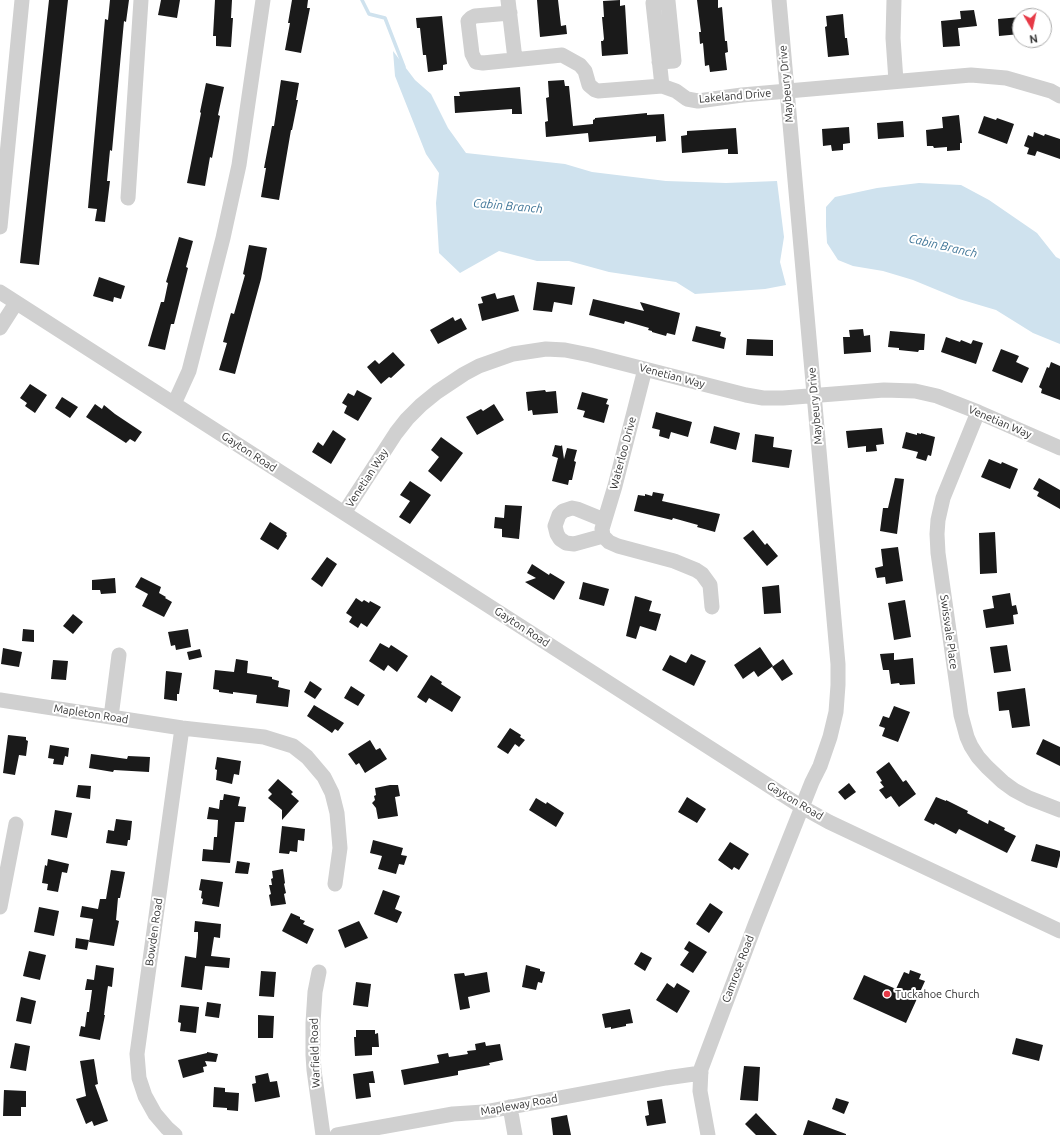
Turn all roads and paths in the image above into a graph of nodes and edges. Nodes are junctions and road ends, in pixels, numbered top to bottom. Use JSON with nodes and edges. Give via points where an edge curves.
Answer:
{"nodes":[{"id":1,"x":22,"y":0,"type":"edge"},
{"id":2,"x":141,"y":0,"type":"edge"},
{"id":3,"x":263,"y":0,"type":"edge"},
{"id":4,"x":779,"y":0,"type":"edge"},
{"id":5,"x":894,"y":0,"type":"edge"},
{"id":6,"x":509,"y":6,"type":"edge"},
{"id":7,"x":515,"y":59,"type":"junction"},
{"id":8,"x":659,"y":62,"type":"dead end"},
{"id":9,"x":896,"y":81,"type":"junction"},
{"id":10,"x":662,"y":86,"type":"junction"},
{"id":11,"x":787,"y":91,"type":"junction"},
{"id":12,"x":1059,"y":93,"type":"edge"},
{"id":13,"x":128,"y":198,"type":"dead end"},
{"id":14,"x":0,"y":227,"type":"edge"},
{"id":15,"x":0,"y":292,"type":"edge"},
{"id":16,"x":16,"y":303,"type":"junction"},
{"id":17,"x":0,"y":328,"type":"edge"},
{"id":18,"x":645,"y":369,"type":"junction"},
{"id":19,"x":814,"y":395,"type":"junction"},
{"id":20,"x":174,"y":404,"type":"junction"},
{"id":21,"x":978,"y":412,"type":"junction"},
{"id":22,"x":1060,"y":448,"type":"edge"},
{"id":23,"x":344,"y":513,"type":"junction"},
{"id":24,"x":604,"y":520,"type":"junction"},
{"id":25,"x":603,"y":536,"type":"junction"},
{"id":26,"x":712,"y":607,"type":"dead end"},
{"id":27,"x":119,"y":655,"type":"dead end"},
{"id":28,"x":0,"y":700,"type":"edge"},
{"id":29,"x":111,"y":716,"type":"junction"},
{"id":30,"x":182,"y":728,"type":"junction"},
{"id":31,"x":802,"y":807,"type":"junction"},
{"id":32,"x":1060,"y":810,"type":"edge"},
{"id":33,"x":16,"y":824,"type":"dead end"},
{"id":34,"x":335,"y":884,"type":"dead end"},
{"id":35,"x":0,"y":907,"type":"edge"},
{"id":36,"x":1060,"y":931,"type":"edge"},
{"id":37,"x":319,"y":972,"type":"dead end"},
{"id":38,"x":701,"y":1073,"type":"junction"},
{"id":39,"x":510,"y":1107,"type":"junction"},
{"id":40,"x":171,"y":1132,"type":"edge"},
{"id":41,"x":323,"y":1135,"type":"edge"},
{"id":42,"x":337,"y":1135,"type":"edge"},
{"id":43,"x":515,"y":1135,"type":"edge"},
{"id":44,"x":708,"y":1135,"type":"edge"}],
"edges":[{"from":1,"to":14,"type":"street"},
{"from":2,"to":13,"type":"street"},
{"from":3,"to":20,"type":"street","via":[[239,165],[223,238],[189,371]]},
{"from":4,"to":11,"type":"street","name":"Maybeury Drive"},
{"from":5,"to":9,"type":"street"},
{"from":6,"to":7,"type":"street"},
{"from":6,"to":7,"type":"street","name":"Lakeland Drive","via":[[468,21],[472,54],[476,62]]},
{"from":7,"to":10,"type":"street","name":"Lakeland Drive","via":[[562,55],[568,57],[580,65],[585,71],[589,85],[598,91]]},
{"from":8,"to":10,"type":"street"},
{"from":9,"to":11,"type":"street","name":"Lakeland Drive"},
{"from":9,"to":12,"type":"street","name":"Lakeland Drive","via":[[971,75],[995,77]]},
{"from":10,"to":11,"type":"street","name":"Lakeland Drive","via":[[676,91],[687,99],[698,101]]},
{"from":11,"to":19,"type":"street","name":"Maybeury Drive"},
{"from":15,"to":16,"type":"street","name":"Gayton Road"},
{"from":16,"to":17,"type":"street"},
{"from":16,"to":20,"type":"street","name":"Gayton Road"},
{"from":18,"to":19,"type":"street","name":"Venetian Way","via":[[758,397]]},
{"from":18,"to":23,"type":"street","name":"Venetian Way","via":[[590,355],[546,349],[513,354],[479,366],[437,392],[407,419]]},
{"from":18,"to":24,"type":"street","name":"Waterloo Drive"},
{"from":19,"to":21,"type":"street","name":"Venetian Way","via":[[906,390],[937,396]]},
{"from":19,"to":31,"type":"street","name":"Maybeury Drive","via":[[838,685],[836,712],[830,738]]},
{"from":20,"to":23,"type":"street","name":"Gayton Road"},
{"from":21,"to":22,"type":"street","name":"Venetian Way"},
{"from":21,"to":32,"type":"street","name":"Swissvale Place","via":[[943,498],[937,534],[961,715],[967,738],[987,767],[1014,790]]},
{"from":23,"to":31,"type":"street","name":"Gayton Road"},
{"from":24,"to":25,"type":"street","name":"Waterloo Drive"},
{"from":24,"to":25,"type":"street","via":[[572,508],[563,511],[555,526],[560,539],[566,543],[574,544]]},
{"from":25,"to":26,"type":"street","via":[[618,546],[674,561],[696,570],[710,585]]},
{"from":27,"to":29,"type":"street"},
{"from":28,"to":29,"type":"street","name":"Mapleton Road"},
{"from":29,"to":30,"type":"street","name":"Mapleton Road"},
{"from":30,"to":34,"type":"street","name":"Mapleton Road","via":[[264,737],[293,746],[307,757],[324,777],[332,793],[337,813],[340,848]]},
{"from":30,"to":40,"type":"street","name":"Bowden Road","via":[[137,1054],[139,1078],[145,1096],[155,1114]]},
{"from":31,"to":36,"type":"street","name":"Gayton Road"},
{"from":31,"to":38,"type":"street","name":"Camrose Road","via":[[755,925]]},
{"from":33,"to":35,"type":"street"},
{"from":37,"to":41,"type":"street","name":"Warfield Road","via":[[315,992],[313,1055]]},
{"from":38,"to":39,"type":"street","name":"Mapleway Road"},
{"from":38,"to":44,"type":"street","name":"Camrose Road","via":[[700,1091]]},
{"from":39,"to":42,"type":"street","name":"Mapleway Road","via":[[453,1114]]},
{"from":39,"to":43,"type":"street"}]}
